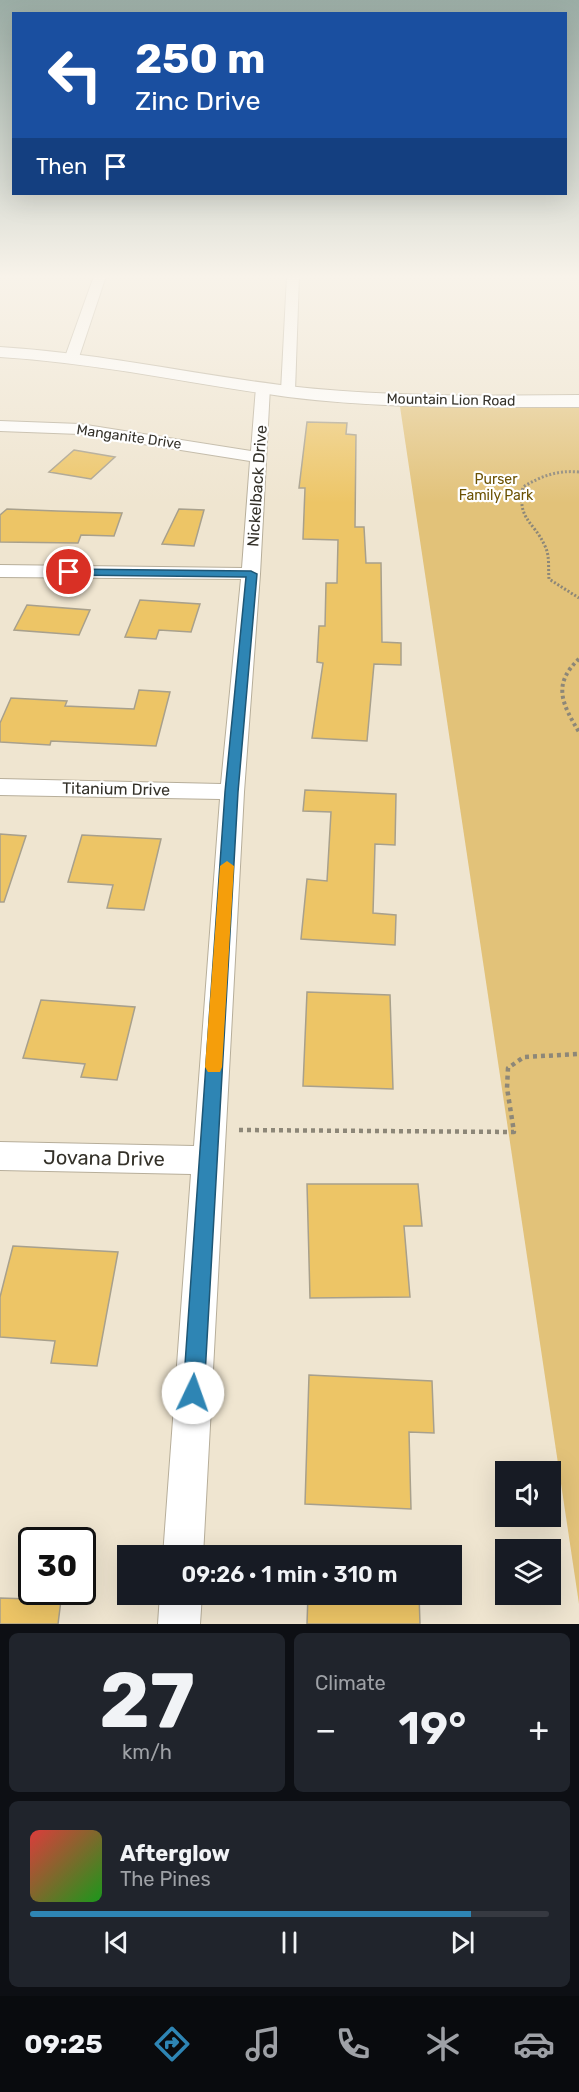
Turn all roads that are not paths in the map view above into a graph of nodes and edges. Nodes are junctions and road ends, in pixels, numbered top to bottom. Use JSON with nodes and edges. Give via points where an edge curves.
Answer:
{"nodes":[{"id":1,"x":0,"y":352,"type":"edge"},
{"id":2,"x":74,"y":352,"type":"edge"},
{"id":3,"x":282,"y":352,"type":"edge"},
{"id":4,"x":72,"y":357,"type":"junction"},
{"id":5,"x":276,"y":389,"type":"junction"},
{"id":6,"x":579,"y":401,"type":"edge"},
{"id":7,"x":0,"y":426,"type":"edge"},
{"id":8,"x":258,"y":457,"type":"junction"},
{"id":9,"x":0,"y":571,"type":"edge"},
{"id":10,"x":251,"y":574,"type":"junction"},
{"id":11,"x":0,"y":787,"type":"edge"},
{"id":12,"x":232,"y":792,"type":"junction"},
{"id":13,"x":208,"y":1145,"type":"junction"},
{"id":14,"x":0,"y":1156,"type":"edge"},
{"id":15,"x":184,"y":1545,"type":"edge"},
{"id":16,"x":180,"y":1605,"type":"edge"},
{"id":17,"x":179,"y":1624,"type":"edge"}],
"edges":[{"from":1,"to":4,"type":"street","name":"Mountain Lion Road"},
{"from":2,"to":4,"type":"street"},
{"from":3,"to":5,"type":"street","name":"Nickelback Drive"},
{"from":4,"to":5,"type":"street","name":"Mountain Lion Road"},
{"from":5,"to":6,"type":"street","name":"Mountain Lion Road","via":[[428,401]]},
{"from":5,"to":8,"type":"street","name":"Nickelback Drive"},
{"from":7,"to":8,"type":"street","name":"Manganite Drive","via":[[80,429]]},
{"from":8,"to":10,"type":"street","name":"Nickelback Drive"},
{"from":9,"to":10,"type":"street"},
{"from":10,"to":12,"type":"street","name":"Nickelback Drive"},
{"from":11,"to":12,"type":"street","name":"Titanium Drive"},
{"from":12,"to":13,"type":"street","name":"Nickelback Drive"},
{"from":13,"to":14,"type":"street","name":"Jovana Drive"},
{"from":13,"to":15,"type":"street","name":"Nickelback Drive"},
{"from":16,"to":17,"type":"street"}]}
